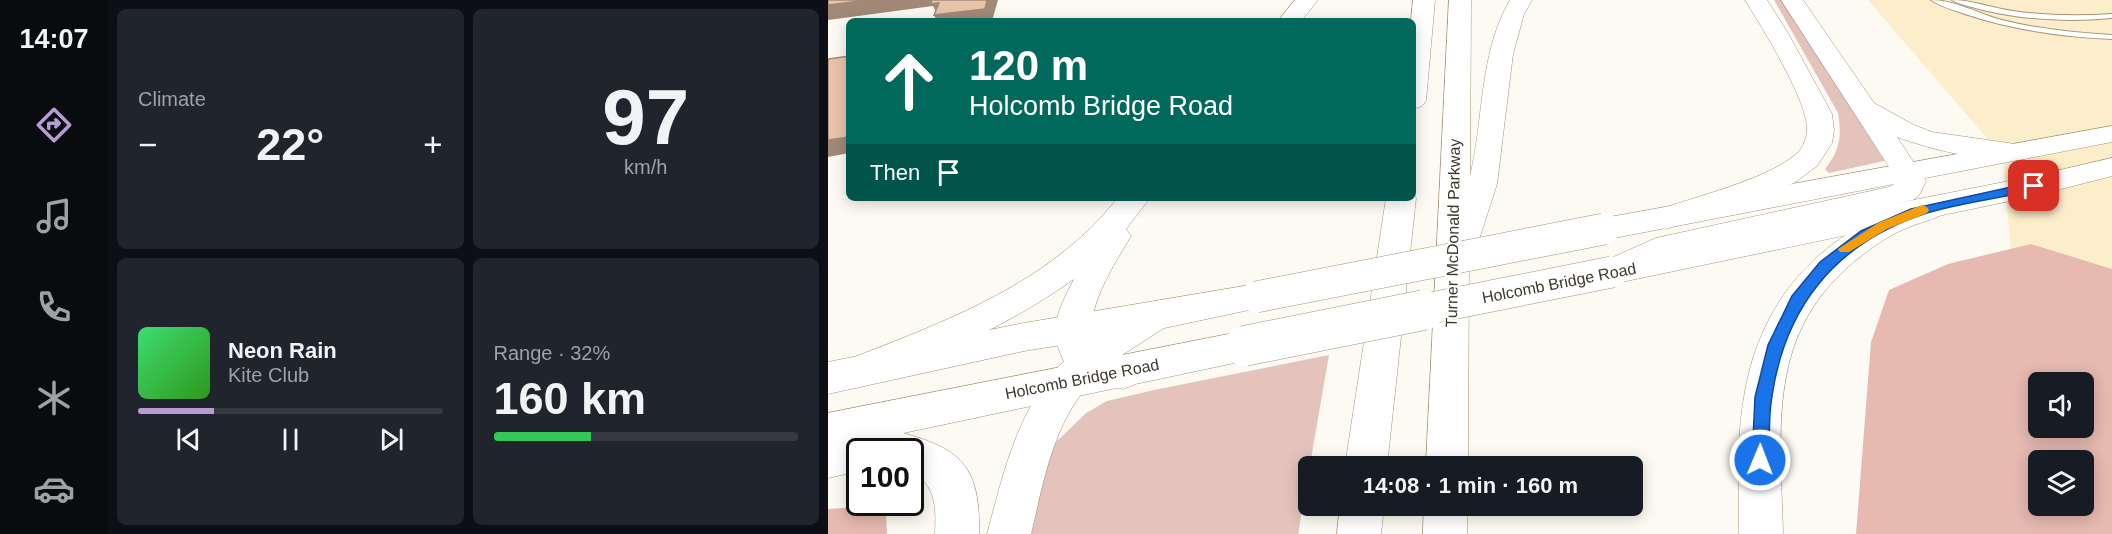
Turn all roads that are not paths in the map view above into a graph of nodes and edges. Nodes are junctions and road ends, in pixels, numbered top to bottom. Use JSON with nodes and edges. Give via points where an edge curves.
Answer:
{"nodes":[{"id":1,"x":1307,"y":0,"type":"edge"},
{"id":2,"x":1424,"y":0,"type":"edge"},
{"id":3,"x":1460,"y":0,"type":"edge"},
{"id":4,"x":1521,"y":0,"type":"edge"},
{"id":5,"x":1756,"y":0,"type":"edge"},
{"id":6,"x":1792,"y":0,"type":"edge"},
{"id":7,"x":1935,"y":0,"type":"edge"},
{"id":8,"x":1956,"y":0,"type":"edge"},
{"id":9,"x":2112,"y":15,"type":"edge"},
{"id":10,"x":1292,"y":18,"type":"edge"},
{"id":11,"x":2112,"y":37,"type":"edge"},
{"id":12,"x":1416,"y":73,"type":"edge"},
{"id":13,"x":1854,"y":95,"type":"junction"},
{"id":14,"x":2112,"y":134,"type":"edge"},
{"id":15,"x":2019,"y":152,"type":"junction"},
{"id":16,"x":2112,"y":167,"type":"edge"},
{"id":17,"x":1907,"y":173,"type":"junction"},
{"id":18,"x":1133,"y":201,"type":"edge"},
{"id":19,"x":1134,"y":201,"type":"edge"},
{"id":20,"x":1401,"y":201,"type":"edge"},
{"id":21,"x":1932,"y":207,"type":"junction"},
{"id":22,"x":1666,"y":218,"type":"junction"},
{"id":23,"x":1612,"y":272,"type":"junction"},
{"id":24,"x":1451,"y":273,"type":"junction"},
{"id":25,"x":1155,"y":316,"type":"junction"},
{"id":26,"x":1074,"y":328,"type":"junction"},
{"id":27,"x":1076,"y":372,"type":"junction"},
{"id":28,"x":842,"y":375,"type":"edge"},
{"id":29,"x":828,"y":431,"type":"edge"},
{"id":30,"x":846,"y":455,"type":"edge"},
{"id":31,"x":1367,"y":456,"type":"edge"},
{"id":32,"x":1447,"y":456,"type":"edge"},
{"id":33,"x":924,"y":457,"type":"edge"},
{"id":34,"x":828,"y":459,"type":"edge"},
{"id":35,"x":1361,"y":516,"type":"edge"},
{"id":36,"x":1446,"y":516,"type":"edge"},
{"id":37,"x":957,"y":534,"type":"edge"},
{"id":38,"x":1009,"y":534,"type":"edge"},
{"id":39,"x":1359,"y":534,"type":"edge"},
{"id":40,"x":1445,"y":534,"type":"edge"},
{"id":41,"x":1761,"y":534,"type":"edge"}],
"edges":[{"from":1,"to":10,"type":"main road"},
{"from":2,"to":12,"type":"main road"},
{"from":3,"to":24,"type":"main road","name":"Turner McDonald Parkway"},
{"from":4,"to":24,"type":"main road","via":[[1506,34],[1482,183]]},
{"from":5,"to":22,"type":"main road","via":[[1819,114],[1821,130],[1816,149],[1803,164],[1784,176]]},
{"from":6,"to":13,"type":"main road"},
{"from":7,"to":11,"type":"lane","via":[[1974,16],[2014,26]]},
{"from":8,"to":9,"type":"lane","via":[[2024,15]]},
{"from":13,"to":15,"type":"main road","via":[[1887,122],[1923,138],[1954,146]]},
{"from":13,"to":17,"type":"main road"},
{"from":14,"to":15,"type":"main road"},
{"from":15,"to":17,"type":"main road"},
{"from":16,"to":21,"type":"main road","name":"Holcomb Bridge Road"},
{"from":17,"to":22,"type":"main road"},
{"from":17,"to":23,"type":"main road","via":[[1911,184],[1902,193],[1656,249]]},
{"from":18,"to":28,"type":"main road","via":[[1091,247],[1029,292],[945,336]]},
{"from":19,"to":26,"type":"main road","via":[[1082,295]]},
{"from":20,"to":31,"type":"main road"},
{"from":21,"to":23,"type":"main road","name":"Holcomb Bridge Road"},
{"from":21,"to":41,"type":"main road","via":[[1882,226],[1844,249],[1816,276],[1789,314],[1775,345],[1763,397]]},
{"from":22,"to":25,"type":"main road","bridge":true},
{"from":23,"to":27,"type":"main road","name":"Holcomb Bridge Road","bridge":true,"via":[[1123,373]]},
{"from":24,"to":32,"type":"main road","name":"Turner McDonald Parkway"},
{"from":25,"to":26,"type":"main road"},
{"from":25,"to":27,"type":"main road","via":[[1112,341]]},
{"from":26,"to":27,"type":"main road","via":[[1079,356]]},
{"from":26,"to":28,"type":"main road"},
{"from":27,"to":29,"type":"main road","name":"Holcomb Bridge Road"},
{"from":27,"to":38,"type":"main road","via":[[1054,399],[1040,427],[1024,470]]},
{"from":30,"to":34,"type":"main road"},
{"from":33,"to":37,"type":"main road","via":[[945,472],[956,492]]},
{"from":35,"to":39,"type":"main road"},
{"from":36,"to":40,"type":"main road"}]}
